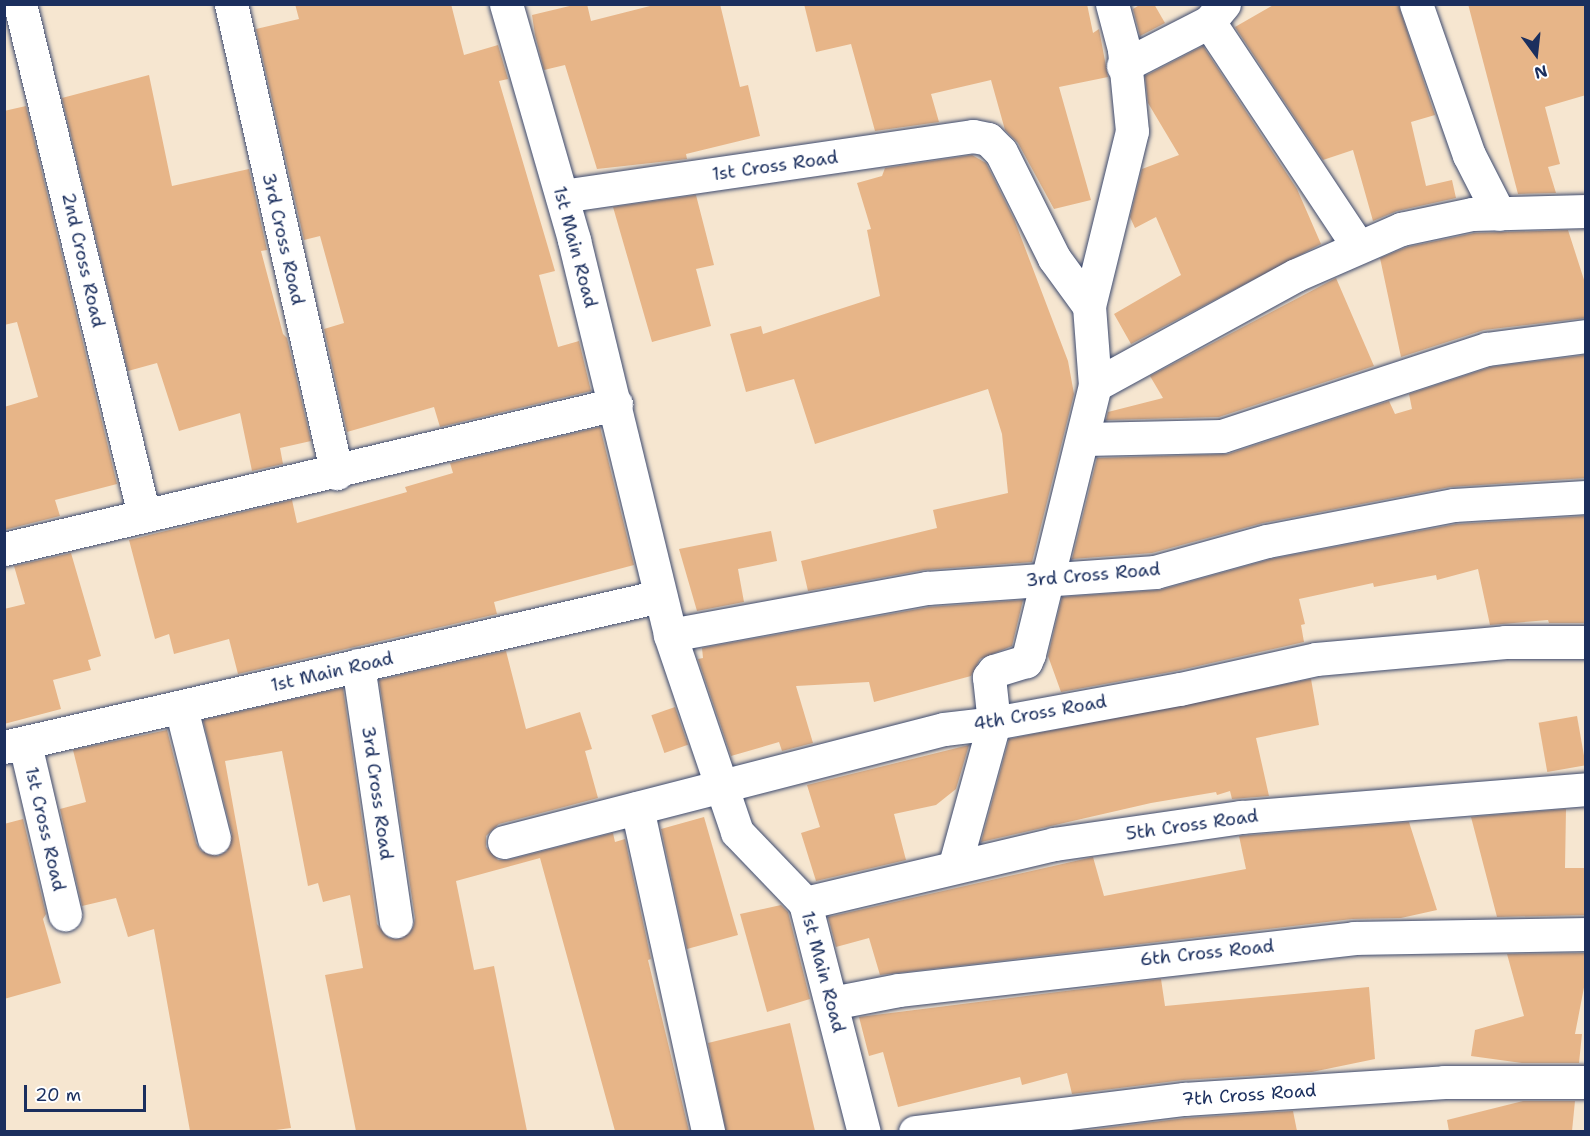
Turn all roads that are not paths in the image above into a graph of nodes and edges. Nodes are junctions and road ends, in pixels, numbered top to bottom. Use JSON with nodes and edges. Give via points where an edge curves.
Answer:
{"nodes":[{"id":1,"x":20,"y":4,"type":"edge"},
{"id":2,"x":231,"y":4,"type":"edge"},
{"id":3,"x":506,"y":4,"type":"edge"},
{"id":4,"x":1112,"y":4,"type":"edge"},
{"id":5,"x":1416,"y":4,"type":"edge"},
{"id":6,"x":1217,"y":13,"type":"edge"},
{"id":7,"x":1123,"y":66,"type":"junction"},
{"id":8,"x":562,"y":196,"type":"junction"},
{"id":9,"x":1586,"y":211,"type":"edge"},
{"id":10,"x":1499,"y":214,"type":"junction"},
{"id":11,"x":1357,"y":245,"type":"junction"},
{"id":12,"x":1089,"y":306,"type":"junction"},
{"id":13,"x":1586,"y":336,"type":"edge"},
{"id":14,"x":1095,"y":385,"type":"junction"},
{"id":15,"x":615,"y":404,"type":"junction"},
{"id":16,"x":1084,"y":439,"type":"junction"},
{"id":17,"x":337,"y":472,"type":"junction"},
{"id":18,"x":1586,"y":497,"type":"edge"},
{"id":19,"x":144,"y":515,"type":"junction"},
{"id":20,"x":4,"y":549,"type":"edge"},
{"id":21,"x":1047,"y":578,"type":"junction"},
{"id":22,"x":660,"y":596,"type":"junction"},
{"id":23,"x":670,"y":635,"type":"junction"},
{"id":24,"x":1586,"y":642,"type":"edge"},
{"id":25,"x":358,"y":665,"type":"junction"},
{"id":26,"x":181,"y":708,"type":"junction"},
{"id":27,"x":994,"y":723,"type":"junction"},
{"id":28,"x":15,"y":746,"type":"edge"},
{"id":29,"x":721,"y":788,"type":"junction"},
{"id":30,"x":1586,"y":789,"type":"edge"},
{"id":31,"x":637,"y":807,"type":"junction"},
{"id":32,"x":214,"y":838,"type":"dead end"},
{"id":33,"x":504,"y":842,"type":"dead end"},
{"id":34,"x":955,"y":865,"type":"junction"},
{"id":35,"x":805,"y":903,"type":"junction"},
{"id":36,"x":65,"y":914,"type":"dead end"},
{"id":37,"x":396,"y":921,"type":"dead end"},
{"id":38,"x":1586,"y":934,"type":"edge"},
{"id":39,"x":832,"y":1003,"type":"junction"},
{"id":40,"x":1586,"y":1082,"type":"edge"},
{"id":41,"x":708,"y":1131,"type":"edge"},
{"id":42,"x":864,"y":1131,"type":"edge"},
{"id":43,"x":915,"y":1131,"type":"edge"}],
"edges":[{"from":1,"to":19,"type":"street","name":"2nd Cross Road"},
{"from":2,"to":17,"type":"street","name":"3rd Cross Road"},
{"from":3,"to":8,"type":"street","name":"1st Main Road"},
{"from":4,"to":7,"type":"street","via":[[1124,49]]},
{"from":5,"to":10,"type":"street","via":[[1469,155]]},
{"from":6,"to":7,"type":"street"},
{"from":6,"to":11,"type":"street"},
{"from":7,"to":12,"type":"street","via":[[1132,131]]},
{"from":8,"to":12,"type":"street","name":"1st Cross Road","via":[[974,136],[988,139],[1001,152],[1054,258]]},
{"from":8,"to":15,"type":"street","name":"1st Main Road"},
{"from":9,"to":10,"type":"street"},
{"from":10,"to":11,"type":"street","via":[[1472,214],[1401,229]]},
{"from":11,"to":14,"type":"street"},
{"from":12,"to":14,"type":"street"},
{"from":13,"to":16,"type":"street","via":[[1487,349],[1222,436]]},
{"from":14,"to":16,"type":"street"},
{"from":15,"to":17,"type":"street"},
{"from":15,"to":22,"type":"street","name":"1st Main Road"},
{"from":16,"to":21,"type":"street"},
{"from":17,"to":19,"type":"street"},
{"from":18,"to":21,"type":"street","name":"3rd Cross Road","via":[[1454,505],[1267,541],[1155,572]]},
{"from":19,"to":20,"type":"street"},
{"from":21,"to":23,"type":"street","name":"3rd Cross Road","via":[[927,588]]},
{"from":21,"to":27,"type":"street","via":[[1026,661],[994,671],[989,677]]},
{"from":22,"to":23,"type":"street","name":"1st Main Road"},
{"from":22,"to":25,"type":"street","name":"1st Main Road"},
{"from":23,"to":29,"type":"street","name":"1st Main Road"},
{"from":24,"to":27,"type":"street","name":"4th Cross Road","via":[[1505,642],[1316,659]]},
{"from":25,"to":26,"type":"street","name":"1st Main Road"},
{"from":25,"to":37,"type":"street","name":"3rd Cross Road"},
{"from":26,"to":28,"type":"street","name":"1st Main Road"},
{"from":26,"to":32,"type":"street"},
{"from":27,"to":29,"type":"street","name":"4th Cross Road","via":[[944,729]]},
{"from":27,"to":34,"type":"street"},
{"from":28,"to":36,"type":"street","name":"1st Cross Road"},
{"from":29,"to":31,"type":"street","name":"4th Cross Road"},
{"from":29,"to":35,"type":"street","name":"1st Main Road","via":[[737,832]]},
{"from":30,"to":34,"type":"street","name":"5th Cross Road","via":[[1241,817],[1054,844]]},
{"from":31,"to":33,"type":"street","name":"4th Cross Road"},
{"from":31,"to":41,"type":"street"},
{"from":34,"to":35,"type":"street","name":"5th Cross Road"},
{"from":35,"to":39,"type":"street","name":"1st Main Road"},
{"from":38,"to":39,"type":"street","name":"6th Cross Road","via":[[1354,938],[899,990]]},
{"from":39,"to":42,"type":"street","name":"1st Main Road"},
{"from":40,"to":43,"type":"street","name":"7th Cross Road","via":[[1444,1082],[1184,1099]]}]}
